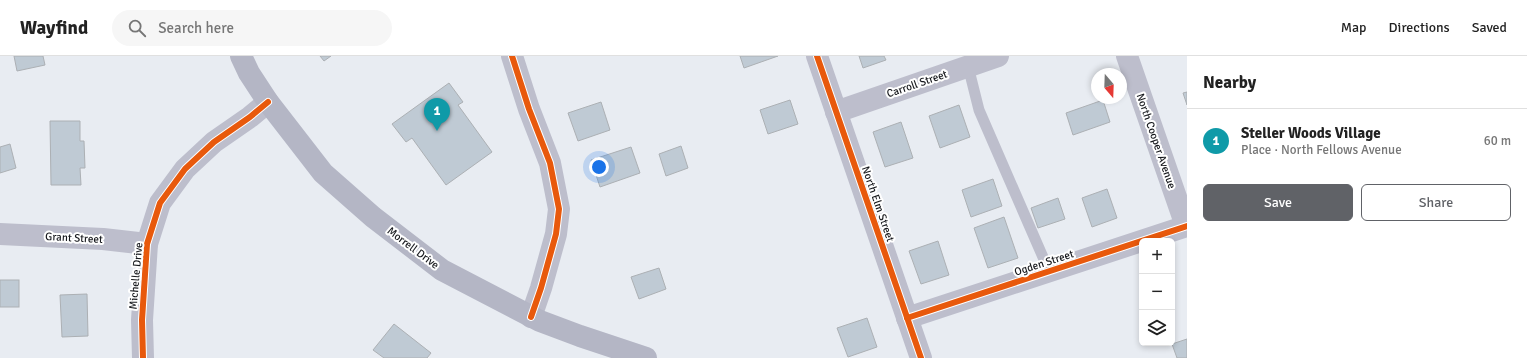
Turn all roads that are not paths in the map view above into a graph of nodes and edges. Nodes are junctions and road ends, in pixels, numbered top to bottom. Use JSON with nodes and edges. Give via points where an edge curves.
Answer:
{"nodes":[{"id":1,"x":241,"y":56,"type":"edge"},
{"id":2,"x":512,"y":56,"type":"edge"},
{"id":3,"x":817,"y":56,"type":"edge"},
{"id":4,"x":998,"y":56,"type":"edge"},
{"id":5,"x":1127,"y":56,"type":"edge"},
{"id":6,"x":966,"y":61,"type":"edge"},
{"id":7,"x":268,"y":102,"type":"junction"},
{"id":8,"x":836,"y":112,"type":"junction"},
{"id":9,"x":1186,"y":226,"type":"edge"},
{"id":10,"x":0,"y":234,"type":"edge"},
{"id":11,"x":147,"y":244,"type":"junction"},
{"id":12,"x":1049,"y":272,"type":"junction"},
{"id":13,"x":531,"y":317,"type":"junction"},
{"id":14,"x":907,"y":318,"type":"junction"},
{"id":15,"x":144,"y":358,"type":"edge"},
{"id":16,"x":646,"y":358,"type":"edge"},
{"id":17,"x":921,"y":358,"type":"edge"}],
"edges":[{"from":1,"to":7,"type":"main road","name":"Morrell Drive"},
{"from":2,"to":13,"type":"street","via":[[550,163],[559,209],[556,234]]},
{"from":3,"to":8,"type":"street","name":"North Elm Street"},
{"from":4,"to":6,"type":"street","name":"Carroll Street"},
{"from":5,"to":9,"type":"street","name":"North Cooper Avenue"},
{"from":6,"to":8,"type":"street","name":"Carroll Street"},
{"from":6,"to":12,"type":"lane","via":[[979,110]]},
{"from":7,"to":11,"type":"street","name":"Michelle Drive","via":[[214,142],[185,169],[160,203]]},
{"from":7,"to":13,"type":"main road","name":"Morrell Drive","via":[[323,173],[373,217],[442,270]]},
{"from":8,"to":14,"type":"street","name":"North Elm Street"},
{"from":9,"to":12,"type":"street","name":"Ogden Street"},
{"from":10,"to":11,"type":"street","name":"Grant Street","via":[[103,239]]},
{"from":11,"to":15,"type":"street","name":"Michelle Drive","via":[[142,320]]},
{"from":12,"to":14,"type":"street","name":"Ogden Street"},
{"from":13,"to":16,"type":"main road","name":"Morrell Drive"},
{"from":14,"to":17,"type":"street","name":"North Elm Street"}]}
